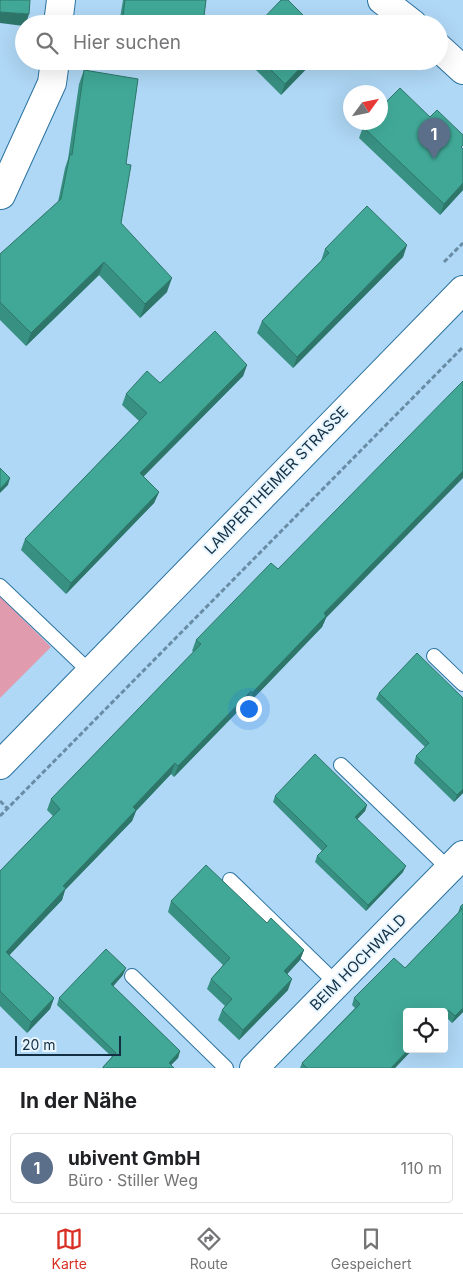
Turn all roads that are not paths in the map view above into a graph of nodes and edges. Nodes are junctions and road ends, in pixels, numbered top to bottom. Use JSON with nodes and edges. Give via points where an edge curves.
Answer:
{"nodes":[{"id":1,"x":61,"y":0,"type":"edge"},
{"id":2,"x":382,"y":0,"type":"edge"},
{"id":3,"x":59,"y":15,"type":"edge"},
{"id":4,"x":401,"y":15,"type":"edge"},
{"id":5,"x":448,"y":56,"type":"edge"},
{"id":6,"x":53,"y":70,"type":"edge"},
{"id":7,"x":463,"y":70,"type":"edge"},
{"id":8,"x":1,"y":195,"type":"edge"},
{"id":9,"x":463,"y":290,"type":"edge"},
{"id":10,"x":0,"y":586,"type":"edge"},
{"id":11,"x":434,"y":656,"type":"dead end"},
{"id":12,"x":89,"y":671,"type":"junction"},
{"id":13,"x":463,"y":684,"type":"edge"},
{"id":14,"x":0,"y":764,"type":"edge"},
{"id":15,"x":341,"y":765,"type":"dead end"},
{"id":16,"x":456,"y":862,"type":"edge"},
{"id":17,"x":230,"y":880,"type":"dead end"},
{"id":18,"x":132,"y":976,"type":"dead end"},
{"id":19,"x":337,"y":984,"type":"junction"},
{"id":20,"x":226,"y":1068,"type":"edge"},
{"id":21,"x":254,"y":1068,"type":"edge"}],
"edges":[{"from":1,"to":3,"type":"street"},
{"from":2,"to":4,"type":"street"},
{"from":5,"to":7,"type":"street"},
{"from":6,"to":8,"type":"street","via":[[52,83]]},
{"from":9,"to":12,"type":"street","name":"LAMPERTHEIMER STRASSE"},
{"from":10,"to":12,"type":"lane"},
{"from":11,"to":13,"type":"lane"},
{"from":12,"to":14,"type":"street","name":"LAMPERTHEIMER STRASSE"},
{"from":15,"to":16,"type":"lane"},
{"from":16,"to":19,"type":"street","name":"BEIM HOCHWALD"},
{"from":17,"to":19,"type":"lane"},
{"from":18,"to":20,"type":"lane"},
{"from":19,"to":21,"type":"street","name":"BEIM HOCHWALD"}]}
